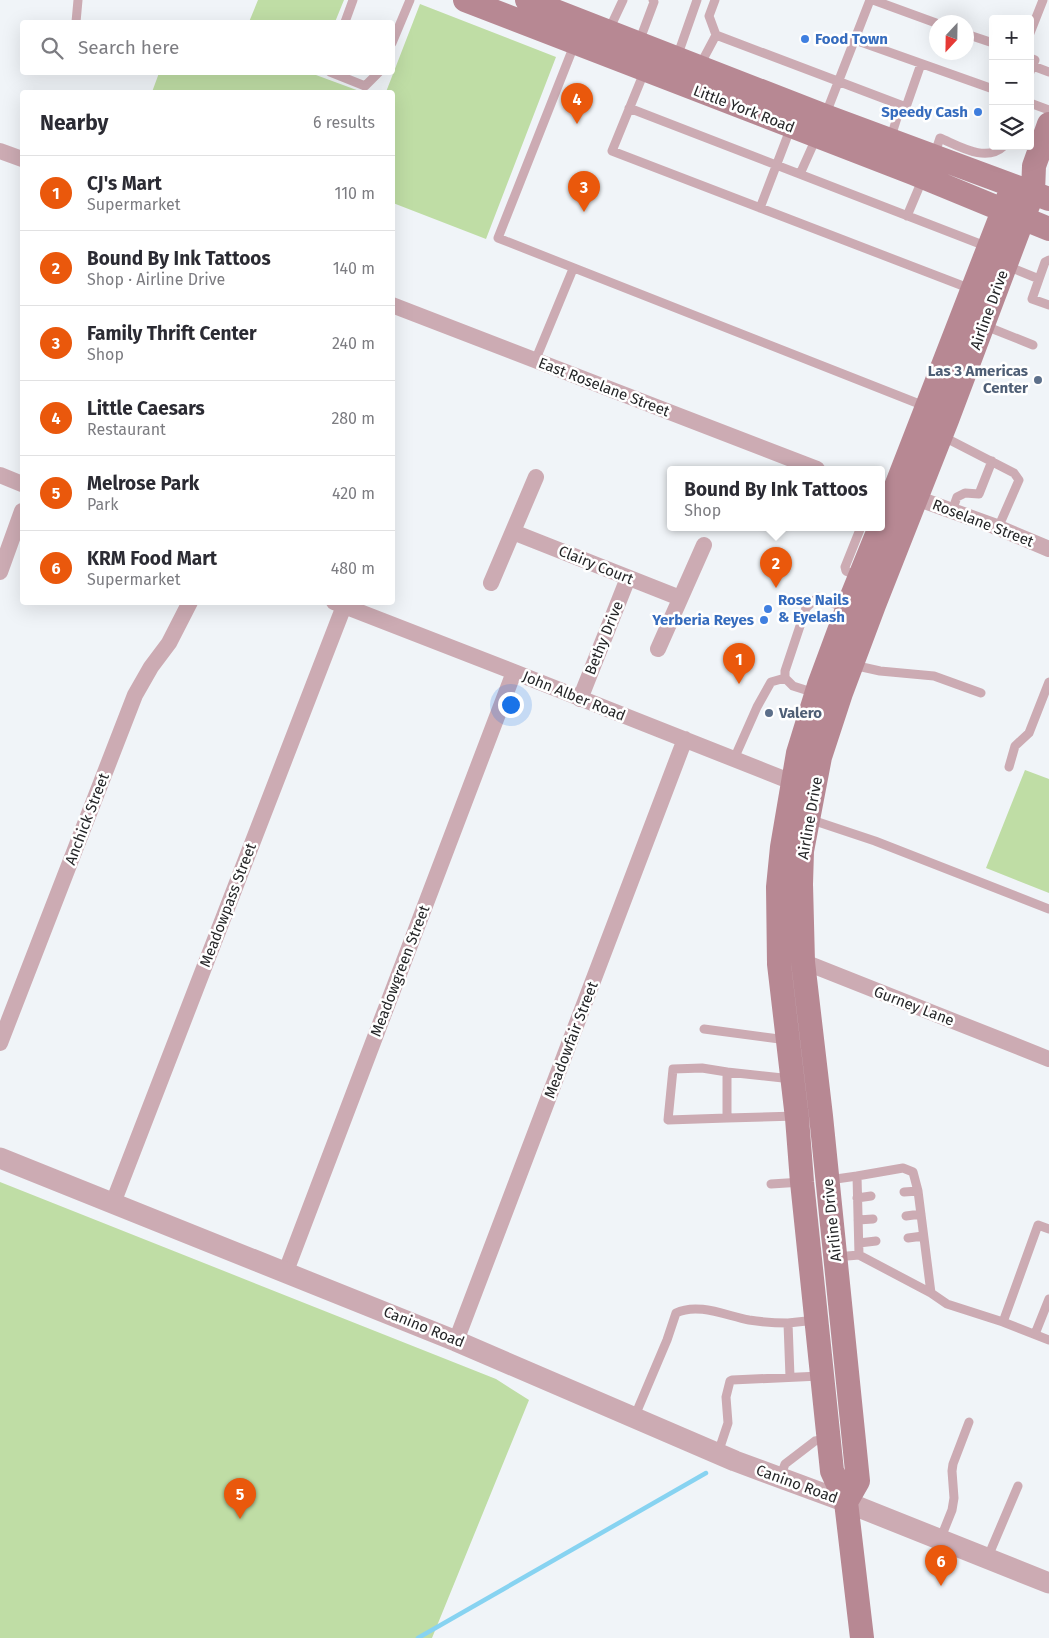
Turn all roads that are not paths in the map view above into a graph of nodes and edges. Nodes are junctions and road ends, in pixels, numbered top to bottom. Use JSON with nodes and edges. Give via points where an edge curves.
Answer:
{"nodes":[{"id":1,"x":78,"y":0,"type":"edge"},
{"id":2,"x":354,"y":0,"type":"edge"},
{"id":3,"x":410,"y":0,"type":"edge"},
{"id":4,"x":465,"y":0,"type":"edge"},
{"id":5,"x":527,"y":0,"type":"edge"},
{"id":6,"x":623,"y":0,"type":"edge"},
{"id":7,"x":653,"y":0,"type":"edge"},
{"id":8,"x":697,"y":0,"type":"edge"},
{"id":9,"x":715,"y":0,"type":"edge"},
{"id":10,"x":872,"y":0,"type":"edge"},
{"id":11,"x":1043,"y":0,"type":"edge"},
{"id":12,"x":76,"y":20,"type":"edge"},
{"id":13,"x":346,"y":20,"type":"edge"},
{"id":14,"x":929,"y":20,"type":"edge"},
{"id":15,"x":1034,"y":23,"type":"edge"},
{"id":16,"x":579,"y":33,"type":"junction"},
{"id":17,"x":608,"y":33,"type":"junction"},
{"id":18,"x":716,"y":34,"type":"junction"},
{"id":19,"x":395,"y":36,"type":"edge"},
{"id":20,"x":974,"y":37,"type":"edge"},
{"id":21,"x":855,"y":40,"type":"junction"},
{"id":22,"x":989,"y":42,"type":"edge"},
{"id":23,"x":645,"y":55,"type":"junction"},
{"id":24,"x":676,"y":59,"type":"junction"},
{"id":25,"x":921,"y":64,"type":"junction"},
{"id":26,"x":1034,"y":66,"type":"edge"},
{"id":27,"x":699,"y":68,"type":"junction"},
{"id":28,"x":1049,"y":72,"type":"edge"},
{"id":29,"x":338,"y":75,"type":"edge"},
{"id":30,"x":376,"y":75,"type":"edge"},
{"id":31,"x":839,"y":81,"type":"junction"},
{"id":32,"x":989,"y":88,"type":"edge"},
{"id":33,"x":1034,"y":104,"type":"edge"},
{"id":34,"x":901,"y":105,"type":"junction"},
{"id":35,"x":629,"y":108,"type":"junction"},
{"id":36,"x":1049,"y":110,"type":"edge"},
{"id":37,"x":1049,"y":124,"type":"edge"},
{"id":38,"x":821,"y":126,"type":"junction"},
{"id":39,"x":792,"y":127,"type":"junction"},
{"id":40,"x":890,"y":140,"type":"junction"},
{"id":41,"x":998,"y":150,"type":"edge"},
{"id":42,"x":0,"y":151,"type":"edge"},
{"id":43,"x":1034,"y":154,"type":"edge"},
{"id":44,"x":20,"y":159,"type":"edge"},
{"id":45,"x":979,"y":163,"type":"junction"},
{"id":46,"x":777,"y":166,"type":"junction"},
{"id":47,"x":800,"y":174,"type":"junction"},
{"id":48,"x":924,"y":178,"type":"junction"},
{"id":49,"x":1032,"y":192,"type":"edge"},
{"id":50,"x":760,"y":208,"type":"junction"},
{"id":51,"x":1012,"y":215,"type":"junction"},
{"id":52,"x":907,"y":216,"type":"junction"},
{"id":53,"x":1049,"y":229,"type":"edge"},
{"id":54,"x":988,"y":247,"type":"junction"},
{"id":55,"x":1049,"y":260,"type":"edge"},
{"id":56,"x":1005,"y":265,"type":"junction"},
{"id":57,"x":573,"y":269,"type":"junction"},
{"id":58,"x":1039,"y":279,"type":"junction"},
{"id":59,"x":972,"y":289,"type":"junction"},
{"id":60,"x":1049,"y":305,"type":"edge"},
{"id":61,"x":395,"y":306,"type":"edge"},
{"id":62,"x":983,"y":325,"type":"junction"},
{"id":63,"x":1033,"y":345,"type":"dead end"},
{"id":64,"x":535,"y":360,"type":"junction"},
{"id":65,"x":927,"y":407,"type":"junction"},
{"id":66,"x":941,"y":436,"type":"junction"},
{"id":67,"x":992,"y":461,"type":"junction"},
{"id":68,"x":809,"y":466,"type":"edge"},
{"id":69,"x":0,"y":475,"type":"edge"},
{"id":70,"x":536,"y":477,"type":"dead end"},
{"id":71,"x":20,"y":483,"type":"edge"},
{"id":72,"x":897,"y":494,"type":"edge"},
{"id":73,"x":952,"y":511,"type":"junction"},
{"id":74,"x":20,"y":517,"type":"edge"},
{"id":75,"x":885,"y":518,"type":"edge"},
{"id":76,"x":998,"y":528,"type":"junction"},
{"id":77,"x":858,"y":531,"type":"edge"},
{"id":78,"x":879,"y":531,"type":"edge"},
{"id":79,"x":513,"y":532,"type":"junction"},
{"id":80,"x":704,"y":545,"type":"dead end"},
{"id":81,"x":1049,"y":549,"type":"edge"},
{"id":82,"x":0,"y":572,"type":"edge"},
{"id":83,"x":860,"y":577,"type":"junction"},
{"id":84,"x":628,"y":578,"type":"junction"},
{"id":85,"x":491,"y":583,"type":"dead end"},
{"id":86,"x":680,"y":598,"type":"junction"},
{"id":87,"x":188,"y":605,"type":"edge"},
{"id":88,"x":339,"y":605,"type":"edge"},
{"id":89,"x":342,"y":605,"type":"edge"},
{"id":90,"x":847,"y":609,"type":"junction"},
{"id":91,"x":658,"y":649,"type":"dead end"},
{"id":92,"x":852,"y":665,"type":"junction"},
{"id":93,"x":514,"y":672,"type":"junction"},
{"id":94,"x":785,"y":678,"type":"junction"},
{"id":95,"x":1049,"y":682,"type":"edge"},
{"id":96,"x":981,"y":693,"type":"dead end"},
{"id":97,"x":816,"y":694,"type":"junction"},
{"id":98,"x":580,"y":699,"type":"junction"},
{"id":99,"x":685,"y":739,"type":"junction"},
{"id":100,"x":734,"y":759,"type":"junction"},
{"id":101,"x":1009,"y":767,"type":"dead end"},
{"id":102,"x":792,"y":783,"type":"junction"},
{"id":103,"x":814,"y":790,"type":"junction"},
{"id":104,"x":809,"y":818,"type":"junction"},
{"id":105,"x":1049,"y":909,"type":"edge"},
{"id":106,"x":779,"y":952,"type":"junction"},
{"id":107,"x":803,"y":962,"type":"junction"},
{"id":108,"x":704,"y":1029,"type":"dead end"},
{"id":109,"x":788,"y":1040,"type":"junction"},
{"id":110,"x":0,"y":1043,"type":"edge"},
{"id":111,"x":1049,"y":1059,"type":"edge"},
{"id":112,"x":727,"y":1072,"type":"junction"},
{"id":113,"x":792,"y":1079,"type":"junction"},
{"id":114,"x":797,"y":1116,"type":"junction"},
{"id":115,"x":728,"y":1118,"type":"junction"},
{"id":116,"x":0,"y":1158,"type":"edge"},
{"id":117,"x":857,"y":1176,"type":"junction"},
{"id":118,"x":828,"y":1180,"type":"junction"},
{"id":119,"x":802,"y":1182,"type":"junction"},
{"id":120,"x":771,"y":1184,"type":"dead end"},
{"id":121,"x":918,"y":1191,"type":"junction"},
{"id":122,"x":904,"y":1192,"type":"dead end"},
{"id":123,"x":872,"y":1196,"type":"dead end"},
{"id":124,"x":857,"y":1198,"type":"junction"},
{"id":125,"x":113,"y":1203,"type":"junction"},
{"id":126,"x":921,"y":1214,"type":"junction"},
{"id":127,"x":906,"y":1216,"type":"dead end"},
{"id":128,"x":873,"y":1219,"type":"dead end"},
{"id":129,"x":858,"y":1220,"type":"junction"},
{"id":130,"x":1049,"y":1229,"type":"edge"},
{"id":131,"x":923,"y":1236,"type":"junction"},
{"id":132,"x":908,"y":1238,"type":"dead end"},
{"id":133,"x":876,"y":1242,"type":"dead end"},
{"id":134,"x":859,"y":1243,"type":"junction"},
{"id":135,"x":859,"y":1255,"type":"junction"},
{"id":136,"x":836,"y":1257,"type":"junction"},
{"id":137,"x":286,"y":1271,"type":"junction"},
{"id":138,"x":931,"y":1293,"type":"junction"},
{"id":139,"x":1049,"y":1299,"type":"edge"},
{"id":140,"x":817,"y":1320,"type":"junction"},
{"id":141,"x":1003,"y":1322,"type":"junction"},
{"id":142,"x":788,"y":1323,"type":"junction"},
{"id":143,"x":1035,"y":1334,"type":"junction"},
{"id":144,"x":456,"y":1340,"type":"junction"},
{"id":145,"x":1049,"y":1340,"type":"edge"},
{"id":146,"x":823,"y":1375,"type":"junction"},
{"id":147,"x":790,"y":1377,"type":"junction"},
{"id":148,"x":634,"y":1418,"type":"junction"},
{"id":149,"x":969,"y":1422,"type":"dead end"},
{"id":150,"x":829,"y":1438,"type":"junction"},
{"id":151,"x":717,"y":1454,"type":"junction"},
{"id":152,"x":780,"y":1478,"type":"junction"},
{"id":153,"x":1018,"y":1486,"type":"dead end"},
{"id":154,"x":846,"y":1502,"type":"junction"},
{"id":155,"x":940,"y":1540,"type":"junction"},
{"id":156,"x":987,"y":1559,"type":"junction"},
{"id":157,"x":1049,"y":1583,"type":"edge"},
{"id":158,"x":862,"y":1638,"type":"edge"}],
"edges":[{"from":1,"to":12,"type":"lane"},
{"from":2,"to":13,"type":"lane"},
{"from":3,"to":19,"type":"lane"},
{"from":4,"to":16,"type":"main road","name":"Little York Road"},
{"from":5,"to":16,"type":"main road","name":"Little York Road"},
{"from":6,"to":17,"type":"lane"},
{"from":7,"to":23,"type":"lane"},
{"from":8,"to":24,"type":"lane"},
{"from":9,"to":18,"type":"lane","via":[[709,16]]},
{"from":10,"to":14,"type":"lane"},
{"from":10,"to":21,"type":"lane"},
{"from":11,"to":15,"type":"lane"},
{"from":16,"to":17,"type":"main road","name":"Little York Road"},
{"from":16,"to":23,"type":"main road","name":"Little York Road"},
{"from":16,"to":57,"type":"lane","via":[[498,238]]},
{"from":17,"to":23,"type":"main road","name":"Little York Road"},
{"from":18,"to":27,"type":"lane"},
{"from":18,"to":31,"type":"lane"},
{"from":20,"to":22,"type":"lane"},
{"from":21,"to":25,"type":"lane"},
{"from":21,"to":31,"type":"lane"},
{"from":23,"to":24,"type":"main road","name":"Little York Road"},
{"from":23,"to":35,"type":"lane"},
{"from":23,"to":39,"type":"main road","name":"Little York Road"},
{"from":24,"to":27,"type":"main road","name":"Little York Road"},
{"from":25,"to":32,"type":"lane"},
{"from":25,"to":34,"type":"lane","via":[[906,106]]},
{"from":26,"to":28,"type":"lane"},
{"from":27,"to":38,"type":"main road","name":"Little York Road"},
{"from":29,"to":30,"type":"lane","via":[[365,86]]},
{"from":31,"to":34,"type":"lane"},
{"from":31,"to":38,"type":"lane"},
{"from":33,"to":36,"type":"lane"},
{"from":34,"to":40,"type":"lane"},
{"from":35,"to":46,"type":"lane"},
{"from":35,"to":50,"type":"lane","via":[[612,151]]},
{"from":37,"to":43,"type":"main road","name":"Airline Drive"},
{"from":38,"to":39,"type":"main road","name":"Little York Road"},
{"from":38,"to":40,"type":"main road","name":"Little York Road"},
{"from":38,"to":47,"type":"lane"},
{"from":38,"to":48,"type":"main road","name":"Little York Road"},
{"from":39,"to":46,"type":"lane"},
{"from":40,"to":45,"type":"main road","name":"Little York Road","via":[[934,156]]},
{"from":41,"to":45,"type":"lane"},
{"from":42,"to":44,"type":"street"},
{"from":43,"to":49,"type":"main road","name":"Airline Drive"},
{"from":45,"to":49,"type":"main road","name":"Little York Road"},
{"from":46,"to":47,"type":"lane"},
{"from":46,"to":50,"type":"lane"},
{"from":47,"to":52,"type":"lane"},
{"from":48,"to":51,"type":"main road","name":"Little York Road"},
{"from":48,"to":52,"type":"lane"},
{"from":49,"to":51,"type":"main road","name":"Airline Drive"},
{"from":50,"to":59,"type":"lane"},
{"from":51,"to":53,"type":"main road","name":"Little York Road"},
{"from":51,"to":54,"type":"main road","name":"Airline Drive"},
{"from":51,"to":56,"type":"main road","name":"Airline Drive"},
{"from":52,"to":54,"type":"lane"},
{"from":54,"to":59,"type":"main road","name":"Airline Drive"},
{"from":55,"to":58,"type":"lane","via":[[1045,262]]},
{"from":56,"to":58,"type":"lane"},
{"from":56,"to":62,"type":"main road","name":"Airline Drive"},
{"from":57,"to":64,"type":"lane"},
{"from":57,"to":65,"type":"lane"},
{"from":58,"to":60,"type":"lane","via":[[1032,299]]},
{"from":59,"to":65,"type":"main road","name":"Airline Drive"},
{"from":61,"to":64,"type":"street","name":"East Roselane Street"},
{"from":62,"to":63,"type":"lane"},
{"from":62,"to":66,"type":"main road","name":"Airline Drive"},
{"from":64,"to":68,"type":"street","name":"East Roselane Street"},
{"from":65,"to":72,"type":"main road","name":"Airline Drive"},
{"from":66,"to":67,"type":"lane"},
{"from":66,"to":72,"type":"main road","name":"Airline Drive"},
{"from":67,"to":73,"type":"lane","via":[[979,494],[965,493],[957,497]]},
{"from":67,"to":76,"type":"lane","via":[[1014,473],[1019,480]]},
{"from":69,"to":71,"type":"street"},
{"from":70,"to":79,"type":"street"},
{"from":72,"to":73,"type":"street","name":"Roselane Street"},
{"from":72,"to":75,"type":"main road","name":"Airline Drive"},
{"from":72,"to":92,"type":"main road","name":"Airline Drive"},
{"from":73,"to":76,"type":"street","name":"Roselane Street"},
{"from":74,"to":82,"type":"street"},
{"from":76,"to":81,"type":"street","name":"Roselane Street"},
{"from":77,"to":83,"type":"lane","via":[[845,567],[846,571]]},
{"from":78,"to":83,"type":"main road","name":"Airline Drive"},
{"from":79,"to":84,"type":"street","name":"Clairy Court"},
{"from":79,"to":85,"type":"street"},
{"from":80,"to":86,"type":"street"},
{"from":83,"to":90,"type":"main road","name":"Airline Drive"},
{"from":84,"to":86,"type":"street","name":"Clairy Court"},
{"from":84,"to":98,"type":"street","name":"Bethy Drive"},
{"from":86,"to":91,"type":"street"},
{"from":87,"to":110,"type":"street","name":"Anchick Street","via":[[169,643],[134,695]]},
{"from":88,"to":125,"type":"street","name":"Meadowpass Street"},
{"from":89,"to":93,"type":"street","name":"John Alber Road"},
{"from":90,"to":94,"type":"lane","via":[[818,597],[806,608]]},
{"from":90,"to":97,"type":"main road","name":"Airline Drive"},
{"from":92,"to":96,"type":"lane","via":[[934,676]]},
{"from":92,"to":103,"type":"main road","name":"Airline Drive","via":[[820,758]]},
{"from":93,"to":98,"type":"street","name":"John Alber Road"},
{"from":93,"to":137,"type":"street","name":"Meadowgreen Street"},
{"from":94,"to":97,"type":"lane","via":[[794,686]]},
{"from":94,"to":100,"type":"lane","via":[[771,682]]},
{"from":95,"to":101,"type":"lane","via":[[1029,733],[1016,746]]},
{"from":97,"to":102,"type":"main road","name":"Airline Drive"},
{"from":98,"to":99,"type":"street","name":"John Alber Road"},
{"from":99,"to":100,"type":"street","name":"John Alber Road"},
{"from":99,"to":144,"type":"street","name":"Meadowfair Street"},
{"from":100,"to":102,"type":"street","name":"John Alber Road"},
{"from":102,"to":103,"type":"street","name":"John Alber Road"},
{"from":102,"to":106,"type":"main road","name":"Airline Drive","via":[[779,879]]},
{"from":103,"to":104,"type":"main road","name":"Airline Drive"},
{"from":104,"to":105,"type":"lane"},
{"from":104,"to":107,"type":"main road","name":"Airline Drive","via":[[802,851]]},
{"from":106,"to":107,"type":"street","name":"Gurney Lane"},
{"from":106,"to":109,"type":"main road","name":"Airline Drive"},
{"from":107,"to":111,"type":"street","name":"Gurney Lane"},
{"from":107,"to":118,"type":"main road","name":"Airline Drive"},
{"from":108,"to":109,"type":"lane"},
{"from":109,"to":113,"type":"main road","name":"Airline Drive"},
{"from":112,"to":113,"type":"lane"},
{"from":112,"to":115,"type":"lane"},
{"from":112,"to":115,"type":"lane","via":[[702,1068],[673,1069],[668,1120]]},
{"from":113,"to":114,"type":"main road","name":"Airline Drive"},
{"from":114,"to":115,"type":"lane"},
{"from":114,"to":119,"type":"main road","name":"Airline Drive"},
{"from":116,"to":125,"type":"street","name":"Canino Road"},
{"from":117,"to":118,"type":"lane"},
{"from":117,"to":121,"type":"lane","via":[[904,1168],[913,1172]]},
{"from":117,"to":124,"type":"lane"},
{"from":118,"to":119,"type":"main road"},
{"from":118,"to":136,"type":"main road","name":"Airline Drive"},
{"from":119,"to":120,"type":"lane"},
{"from":119,"to":140,"type":"main road","name":"Airline Drive"},
{"from":121,"to":122,"type":"lane"},
{"from":121,"to":126,"type":"lane"},
{"from":123,"to":124,"type":"lane"},
{"from":124,"to":129,"type":"lane"},
{"from":125,"to":137,"type":"street","name":"Canino Road"},
{"from":126,"to":127,"type":"lane"},
{"from":126,"to":131,"type":"lane"},
{"from":128,"to":129,"type":"lane"},
{"from":129,"to":134,"type":"lane"},
{"from":130,"to":141,"type":"lane","via":[[1038,1225]]},
{"from":131,"to":132,"type":"lane"},
{"from":131,"to":138,"type":"lane"},
{"from":133,"to":134,"type":"lane"},
{"from":134,"to":135,"type":"lane"},
{"from":135,"to":136,"type":"lane"},
{"from":135,"to":138,"type":"lane"},
{"from":136,"to":154,"type":"main road","name":"Airline Drive","via":[[858,1481]]},
{"from":137,"to":144,"type":"street","name":"Canino Road"},
{"from":138,"to":141,"type":"lane","via":[[947,1304]]},
{"from":139,"to":143,"type":"lane"},
{"from":140,"to":142,"type":"lane"},
{"from":140,"to":146,"type":"main road","name":"Airline Drive"},
{"from":141,"to":143,"type":"lane"},
{"from":142,"to":147,"type":"lane"},
{"from":142,"to":148,"type":"lane","via":[[749,1320],[687,1308],[676,1312]]},
{"from":143,"to":145,"type":"lane"},
{"from":144,"to":148,"type":"street","name":"Canino Road"},
{"from":146,"to":147,"type":"lane"},
{"from":146,"to":150,"type":"main road","name":"Airline Drive"},
{"from":147,"to":151,"type":"lane","via":[[730,1381],[726,1397],[728,1423]]},
{"from":148,"to":151,"type":"street","name":"Canino Road"},
{"from":149,"to":155,"type":"lane","via":[[953,1464],[952,1510]]},
{"from":150,"to":152,"type":"lane","via":[[815,1442],[785,1464]]},
{"from":150,"to":154,"type":"main road","name":"Airline Drive","via":[[832,1470]]},
{"from":151,"to":152,"type":"street","name":"Canino Road"},
{"from":152,"to":154,"type":"street","name":"Canino Road"},
{"from":153,"to":156,"type":"lane"},
{"from":154,"to":155,"type":"street","name":"Canino Road"},
{"from":154,"to":158,"type":"main road","name":"Airline Drive"},
{"from":155,"to":156,"type":"street","name":"Canino Road"},
{"from":156,"to":157,"type":"street","name":"Canino Road"}]}
